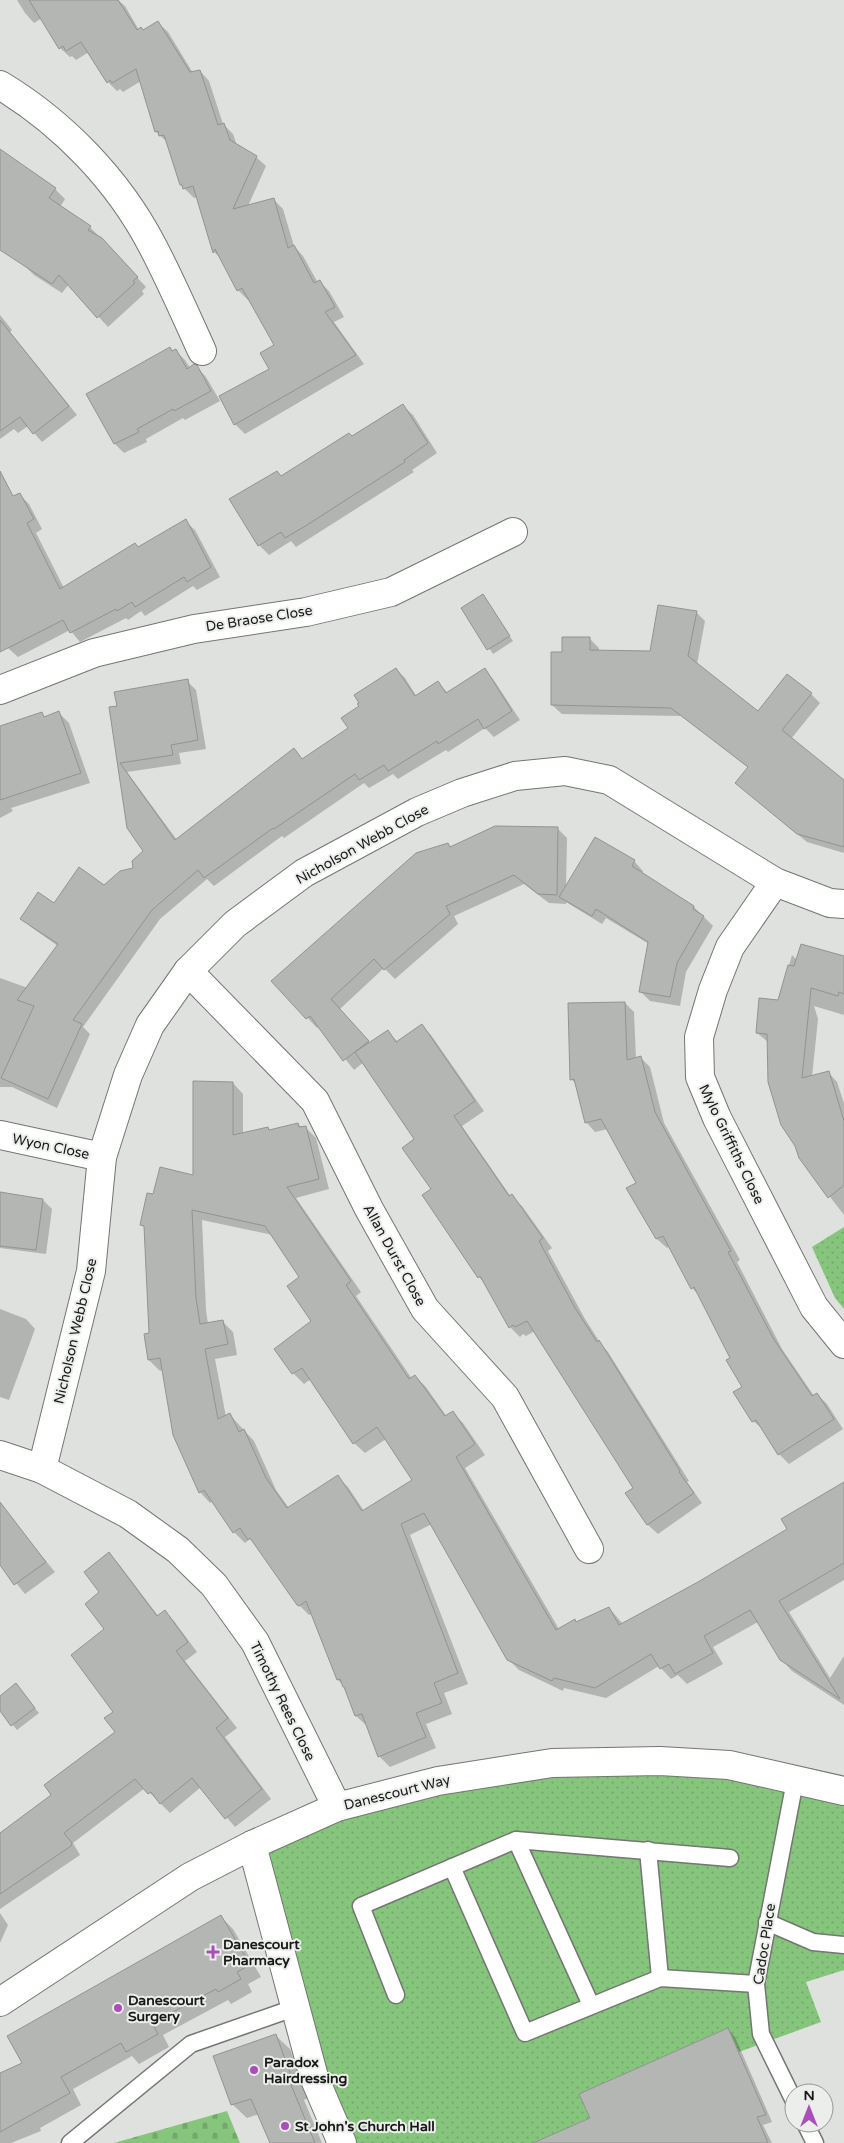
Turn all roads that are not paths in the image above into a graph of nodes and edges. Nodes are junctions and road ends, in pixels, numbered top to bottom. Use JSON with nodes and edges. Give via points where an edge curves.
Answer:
{"nodes":[{"id":1,"x":0,"y":85,"type":"edge"},
{"id":2,"x":202,"y":351,"type":"dead end"},
{"id":3,"x":513,"y":532,"type":"dead end"},
{"id":4,"x":0,"y":690,"type":"edge"},
{"id":5,"x":775,"y":882,"type":"junction"},
{"id":6,"x":844,"y":904,"type":"edge"},
{"id":7,"x":188,"y":971,"type":"junction"},
{"id":8,"x":0,"y":1135,"type":"edge"},
{"id":9,"x":102,"y":1157,"type":"junction"},
{"id":10,"x":844,"y":1344,"type":"edge"},
{"id":11,"x":0,"y":1455,"type":"edge"},
{"id":12,"x":42,"y":1469,"type":"junction"},
{"id":13,"x":589,"y":1549,"type":"dead end"},
{"id":14,"x":795,"y":1781,"type":"junction"},
{"id":15,"x":844,"y":1791,"type":"edge"},
{"id":16,"x":337,"y":1807,"type":"junction"},
{"id":17,"x":516,"y":1840,"type":"junction"},
{"id":18,"x":252,"y":1845,"type":"junction"},
{"id":19,"x":648,"y":1850,"type":"junction"},
{"id":20,"x":730,"y":1858,"type":"dead end"},
{"id":21,"x":452,"y":1867,"type":"junction"},
{"id":22,"x":767,"y":1922,"type":"junction"},
{"id":23,"x":844,"y":1945,"type":"edge"},
{"id":24,"x":660,"y":1978,"type":"junction"},
{"id":25,"x":756,"y":1984,"type":"junction"},
{"id":26,"x":396,"y":1995,"type":"dead end"},
{"id":27,"x":0,"y":2002,"type":"edge"},
{"id":28,"x":591,"y":2005,"type":"junction"},
{"id":29,"x":294,"y":2008,"type":"junction"},
{"id":30,"x":785,"y":2083,"type":"edge"},
{"id":31,"x":70,"y":2143,"type":"edge"},
{"id":32,"x":342,"y":2143,"type":"edge"}],
"edges":[{"from":1,"to":2,"type":"street","via":[[31,103],[112,182],[152,244]]},
{"from":3,"to":4,"type":"street","name":"De Braose Close","via":[[391,592],[306,612],[194,629],[94,653]]},
{"from":5,"to":6,"type":"street","name":"Nicholson Webb Close","via":[[830,903]]},
{"from":5,"to":7,"type":"street","name":"Nicholson Webb Close","via":[[609,780],[564,771],[515,776],[417,812],[304,874],[235,924]]},
{"from":5,"to":10,"type":"street","name":"Mylo Griffiths Close","via":[[730,947],[713,990],[699,1037],[700,1077],[814,1307]]},
{"from":7,"to":9,"type":"street","name":"Nicholson Webb Close","via":[[150,1025],[128,1075]]},
{"from":7,"to":13,"type":"street","name":"Allan Durst Close","via":[[315,1101],[369,1209],[425,1310],[505,1397]]},
{"from":8,"to":9,"type":"street","name":"Wyon Close"},
{"from":9,"to":12,"type":"street","name":"Nicholson Webb Close","via":[[91,1271]]},
{"from":11,"to":12,"type":"street","name":"Timothy Rees Close"},
{"from":12,"to":16,"type":"street","name":"Timothy Rees Close","via":[[128,1514],[178,1550],[214,1585],[255,1642]]},
{"from":14,"to":15,"type":"street","name":"Danescourt Way"},
{"from":14,"to":16,"type":"street","name":"Danescourt Way","via":[[729,1765],[660,1761],[552,1763],[438,1780]]},
{"from":14,"to":22,"type":"lane","name":"Cadoc Place"},
{"from":16,"to":18,"type":"street","name":"Danescourt Way"},
{"from":17,"to":19,"type":"lane"},
{"from":17,"to":21,"type":"lane"},
{"from":17,"to":28,"type":"lane"},
{"from":18,"to":27,"type":"street","name":"Danescourt Way","via":[[190,1877]]},
{"from":18,"to":29,"type":"street"},
{"from":19,"to":20,"type":"lane"},
{"from":19,"to":24,"type":"lane"},
{"from":21,"to":26,"type":"lane","via":[[360,1906]]},
{"from":21,"to":28,"type":"lane","via":[[525,2033]]},
{"from":22,"to":23,"type":"lane","via":[[813,1942]]},
{"from":22,"to":25,"type":"lane","name":"Cadoc Place"},
{"from":24,"to":25,"type":"lane"},
{"from":24,"to":28,"type":"lane"},
{"from":25,"to":30,"type":"lane","name":"Cadoc Place","via":[[761,2034]]},
{"from":29,"to":31,"type":"lane","via":[[191,2044]]},
{"from":29,"to":32,"type":"street","via":[[314,2076]]}]}
